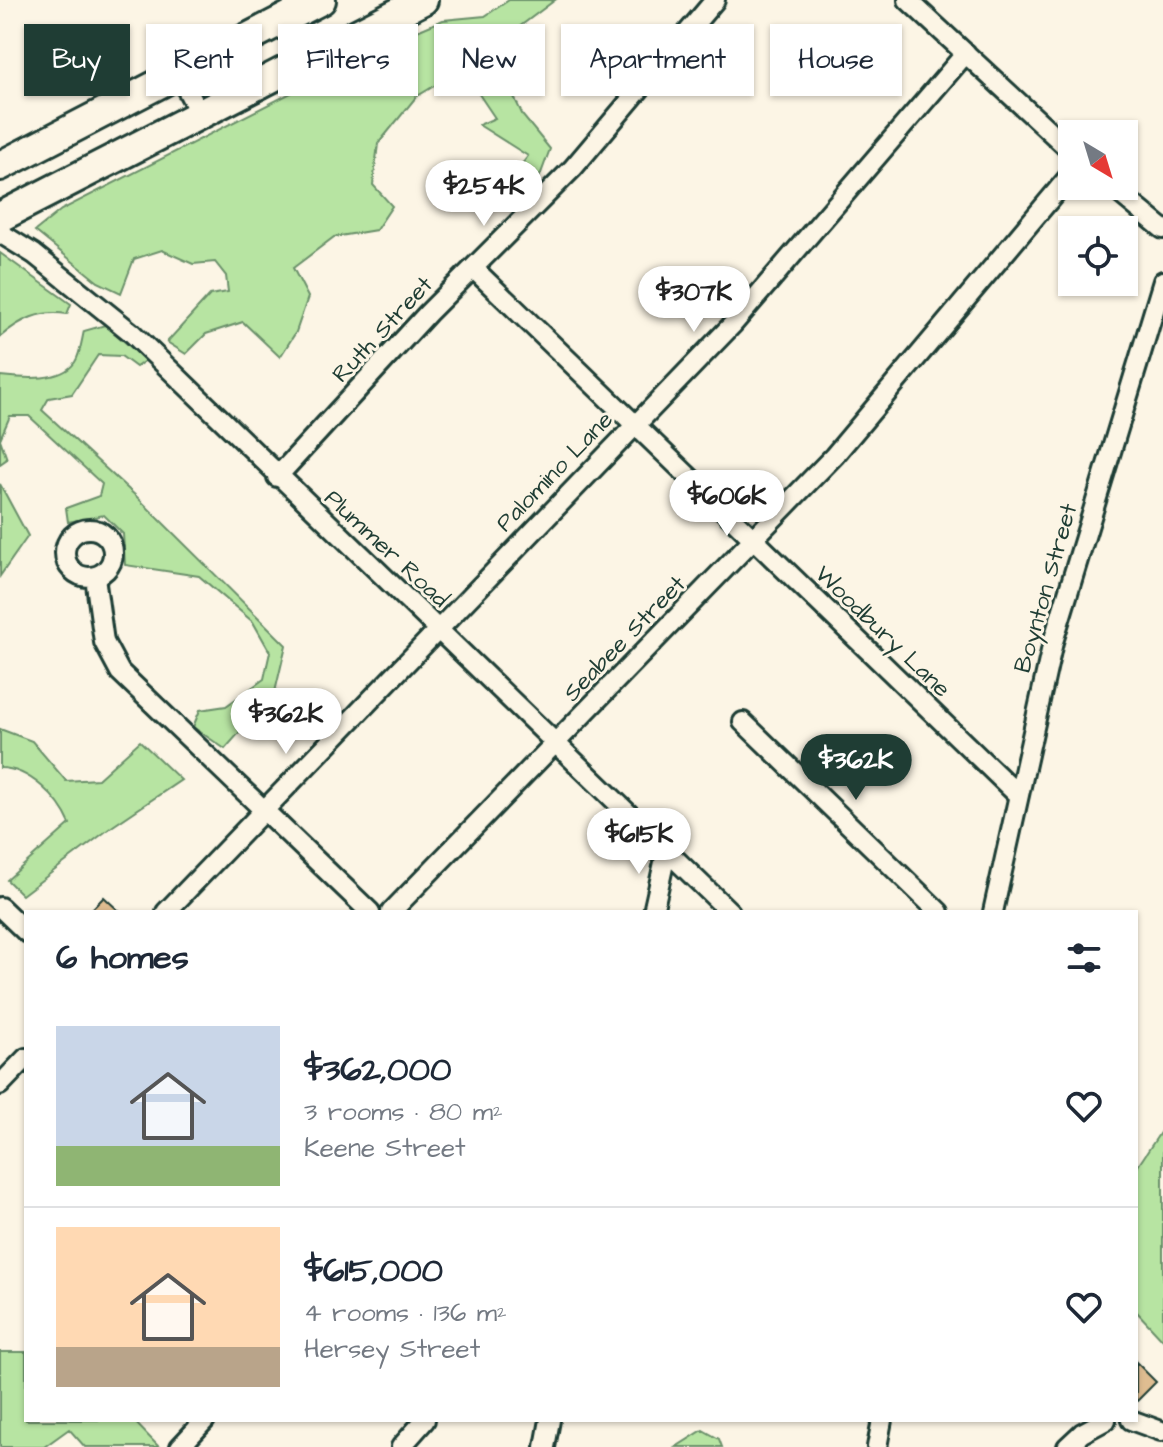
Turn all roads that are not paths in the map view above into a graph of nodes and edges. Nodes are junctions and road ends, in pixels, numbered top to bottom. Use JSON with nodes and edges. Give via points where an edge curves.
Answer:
{"nodes":[{"id":1,"x":321,"y":0,"type":"edge"},
{"id":2,"x":423,"y":0,"type":"edge"},
{"id":3,"x":715,"y":0,"type":"edge"},
{"id":4,"x":908,"y":0,"type":"edge"},
{"id":5,"x":262,"y":30,"type":"edge"},
{"id":6,"x":966,"y":53,"type":"junction"},
{"id":7,"x":146,"y":90,"type":"edge"},
{"id":8,"x":190,"y":96,"type":"edge"},
{"id":9,"x":200,"y":114,"type":"junction"},
{"id":10,"x":1058,"y":139,"type":"edge"},
{"id":11,"x":0,"y":166,"type":"edge"},
{"id":12,"x":1058,"y":190,"type":"edge"},
{"id":13,"x":1128,"y":200,"type":"edge"},
{"id":14,"x":0,"y":217,"type":"edge"},
{"id":15,"x":1163,"y":229,"type":"edge"},
{"id":16,"x":0,"y":233,"type":"edge"},
{"id":17,"x":473,"y":268,"type":"junction"},
{"id":18,"x":1163,"y":283,"type":"edge"},
{"id":19,"x":633,"y":424,"type":"junction"},
{"id":20,"x":277,"y":477,"type":"junction"},
{"id":21,"x":754,"y":540,"type":"junction"},
{"id":22,"x":95,"y":577,"type":"dead end"},
{"id":23,"x":437,"y":628,"type":"junction"},
{"id":24,"x":743,"y":722,"type":"dead end"},
{"id":25,"x":557,"y":741,"type":"junction"},
{"id":26,"x":1018,"y":795,"type":"junction"},
{"id":27,"x":263,"y":810,"type":"junction"},
{"id":28,"x":667,"y":849,"type":"junction"},
{"id":29,"x":0,"y":907,"type":"edge"},
{"id":30,"x":168,"y":910,"type":"edge"},
{"id":31,"x":368,"y":910,"type":"edge"},
{"id":32,"x":393,"y":910,"type":"edge"},
{"id":33,"x":653,"y":910,"type":"edge"},
{"id":34,"x":728,"y":910,"type":"edge"},
{"id":35,"x":937,"y":910,"type":"edge"},
{"id":36,"x":993,"y":910,"type":"edge"},
{"id":37,"x":24,"y":930,"type":"edge"},
{"id":38,"x":24,"y":1060,"type":"edge"},
{"id":39,"x":0,"y":1085,"type":"edge"},
{"id":40,"x":203,"y":1422,"type":"edge"},
{"id":41,"x":423,"y":1422,"type":"edge"},
{"id":42,"x":550,"y":1422,"type":"edge"},
{"id":43,"x":1103,"y":1422,"type":"edge"},
{"id":44,"x":1136,"y":1422,"type":"edge"},
{"id":45,"x":1161,"y":1431,"type":"dead end"},
{"id":46,"x":180,"y":1447,"type":"edge"},
{"id":47,"x":401,"y":1447,"type":"edge"},
{"id":48,"x":545,"y":1447,"type":"edge"},
{"id":49,"x":1067,"y":1447,"type":"edge"}],
"edges":[{"from":1,"to":5,"type":"highway"},
{"from":2,"to":9,"type":"highway"},
{"from":3,"to":17,"type":"street","name":"Ruth Street","via":[[573,168]]},
{"from":4,"to":6,"type":"street"},
{"from":6,"to":10,"type":"street"},
{"from":6,"to":19,"type":"street","name":"Palomino Lane","via":[[733,324]]},
{"from":7,"to":11,"type":"highway"},
{"from":8,"to":9,"type":"street"},
{"from":9,"to":14,"type":"highway"},
{"from":12,"to":21,"type":"street","name":"Seabee Street","via":[[879,406]]},
{"from":13,"to":15,"type":"street"},
{"from":16,"to":20,"type":"street","name":"Plummer Road","via":[[132,333]]},
{"from":17,"to":19,"type":"street","name":"Woodbury Lane"},
{"from":17,"to":20,"type":"street","name":"Ruth Street"},
{"from":18,"to":26,"type":"street","name":"Boynton Street","via":[[1060,618]]},
{"from":19,"to":21,"type":"street","name":"Woodbury Lane"},
{"from":19,"to":23,"type":"street","name":"Palomino Lane"},
{"from":20,"to":23,"type":"street","name":"Plummer Road"},
{"from":21,"to":25,"type":"street","name":"Seabee Street"},
{"from":21,"to":26,"type":"street","name":"Woodbury Lane"},
{"from":22,"to":27,"type":"street","via":[[104,642],[120,672]]},
{"from":23,"to":25,"type":"street","name":"Plummer Road"},
{"from":23,"to":27,"type":"street","name":"Palomino Lane"},
{"from":24,"to":35,"type":"street"},
{"from":25,"to":28,"type":"street","name":"Plummer Road"},
{"from":25,"to":32,"type":"street","name":"Seabee Street"},
{"from":26,"to":36,"type":"street","name":"Boynton Street"},
{"from":27,"to":30,"type":"street","name":"Palomino Lane"},
{"from":27,"to":31,"type":"street"},
{"from":28,"to":33,"type":"street"},
{"from":28,"to":34,"type":"street","name":"Plummer Road"},
{"from":29,"to":37,"type":"street"},
{"from":38,"to":39,"type":"street"},
{"from":40,"to":46,"type":"street"},
{"from":41,"to":47,"type":"street"},
{"from":42,"to":48,"type":"street"},
{"from":43,"to":49,"type":"street"},
{"from":44,"to":45,"type":"street"}]}
